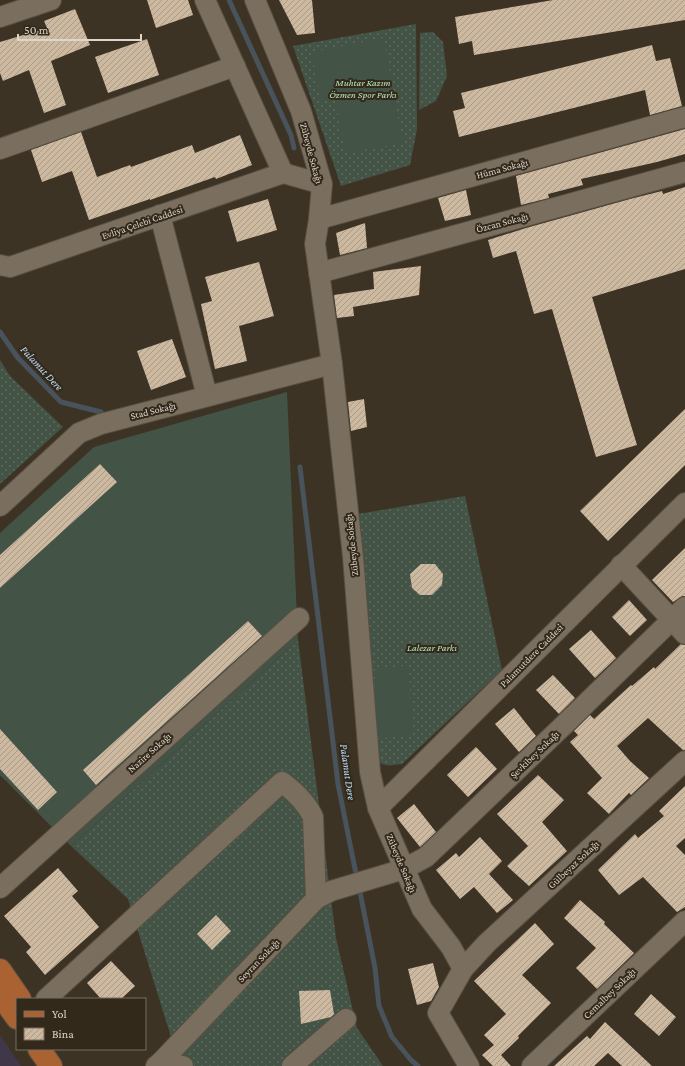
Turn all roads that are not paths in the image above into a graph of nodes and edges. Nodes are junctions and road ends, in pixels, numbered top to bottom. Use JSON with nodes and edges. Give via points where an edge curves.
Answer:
{"nodes":[{"id":1,"x":51,"y":0,"type":"edge"},
{"id":2,"x":205,"y":0,"type":"edge"},
{"id":3,"x":255,"y":0,"type":"edge"},
{"id":4,"x":0,"y":17,"type":"edge"},
{"id":5,"x":235,"y":66,"type":"junction"},
{"id":6,"x":685,"y":117,"type":"edge"},
{"id":7,"x":0,"y":150,"type":"edge"},
{"id":8,"x":685,"y":172,"type":"edge"},
{"id":9,"x":283,"y":173,"type":"junction"},
{"id":10,"x":322,"y":184,"type":"junction"},
{"id":11,"x":160,"y":215,"type":"junction"},
{"id":12,"x":319,"y":219,"type":"junction"},
{"id":13,"x":0,"y":265,"type":"edge"},
{"id":14,"x":319,"y":273,"type":"junction"},
{"id":15,"x":332,"y":364,"type":"junction"},
{"id":16,"x":207,"y":396,"type":"junction"},
{"id":17,"x":685,"y":503,"type":"edge"},
{"id":18,"x":0,"y":506,"type":"edge"},
{"id":19,"x":621,"y":565,"type":"junction"},
{"id":20,"x":299,"y":618,"type":"dead end"},
{"id":21,"x":681,"y":621,"type":"edge"},
{"id":22,"x":685,"y":760,"type":"edge"},
{"id":23,"x":378,"y":808,"type":"junction"},
{"id":24,"x":404,"y":869,"type":"junction"},
{"id":25,"x":368,"y":880,"type":"joint"},
{"id":26,"x":0,"y":888,"type":"edge"},
{"id":27,"x":316,"y":899,"type":"junction"},
{"id":28,"x":685,"y":921,"type":"edge"},
{"id":29,"x":463,"y":969,"type":"junction"},
{"id":30,"x":0,"y":970,"type":"edge"},
{"id":31,"x":0,"y":994,"type":"edge"},
{"id":32,"x":19,"y":998,"type":"edge"},
{"id":33,"x":47,"y":998,"type":"edge"},
{"id":34,"x":16,"y":1017,"type":"edge"},
{"id":35,"x":346,"y":1019,"type":"dead end"},
{"id":36,"x":40,"y":1050,"type":"edge"},
{"id":37,"x":54,"y":1050,"type":"edge"},
{"id":38,"x":158,"y":1064,"type":"edge"},
{"id":39,"x":51,"y":1066,"type":"edge"},
{"id":40,"x":64,"y":1066,"type":"edge"},
{"id":41,"x":183,"y":1066,"type":"edge"},
{"id":42,"x":292,"y":1066,"type":"edge"},
{"id":43,"x":469,"y":1066,"type":"edge"},
{"id":44,"x":532,"y":1066,"type":"edge"}],
"edges":[{"from":1,"to":4,"type":"street"},
{"from":2,"to":5,"type":"street"},
{"from":3,"to":10,"type":"street","name":"Zübeyde Sokağı","via":[[301,111]]},
{"from":5,"to":7,"type":"street"},
{"from":5,"to":9,"type":"street"},
{"from":6,"to":12,"type":"street","name":"Hüma Sokağı"},
{"from":8,"to":14,"type":"street","name":"Özcan Sokağı"},
{"from":9,"to":10,"type":"street"},
{"from":9,"to":11,"type":"street","name":"Evliya Çelebi Caddesi"},
{"from":10,"to":12,"type":"street","name":"Zübeyde Sokağı"},
{"from":11,"to":13,"type":"street","name":"Evliya Çelebi Caddesi","via":[[10,266]]},
{"from":11,"to":16,"type":"street"},
{"from":12,"to":14,"type":"street","name":"Zübeyde Sokağı","via":[[315,244]]},
{"from":14,"to":15,"type":"street","name":"Zübeyde Sokağı"},
{"from":15,"to":16,"type":"street","name":"Stad Sokağı"},
{"from":15,"to":23,"type":"street","name":"Zübeyde Sokağı","via":[[353,557],[370,772]]},
{"from":16,"to":18,"type":"street","name":"Stad Sokağı","via":[[101,424],[79,433]]},
{"from":17,"to":19,"type":"street","name":"Palamutdere Caddesi"},
{"from":19,"to":21,"type":"street"},
{"from":19,"to":23,"type":"street","name":"Palamutdere Caddesi"},
{"from":20,"to":26,"type":"street","name":"Nazire Sokağı"},
{"from":21,"to":24,"type":"street","name":"Şevkibey Sokağı","via":[[566,723],[426,857]]},
{"from":22,"to":29,"type":"street","name":"Gülbeyaz Sokağı"},
{"from":23,"to":24,"type":"street","name":"Zübeyde Sokağı"},
{"from":24,"to":25,"type":"street","name":"Şevkibey Sokağı"},
{"from":24,"to":29,"type":"street","name":"Zübeyde Sokağı","via":[[422,909],[451,947]]},
{"from":25,"to":27,"type":"street","name":"Seyran Sokağı","via":[[331,891]]},
{"from":27,"to":33,"type":"street","via":[[313,817],[299,795],[282,782]]},
{"from":27,"to":38,"type":"street","name":"Seyran Sokağı"},
{"from":28,"to":44,"type":"street","name":"Cemalbey Sokağı"},
{"from":29,"to":43,"type":"street","via":[[438,1013]]},
{"from":30,"to":32,"type":"main road"},
{"from":31,"to":34,"type":"main road"},
{"from":35,"to":42,"type":"street"},
{"from":36,"to":39,"type":"main road"},
{"from":37,"to":40,"type":"main road"},
{"from":38,"to":41,"type":"street"}]}
